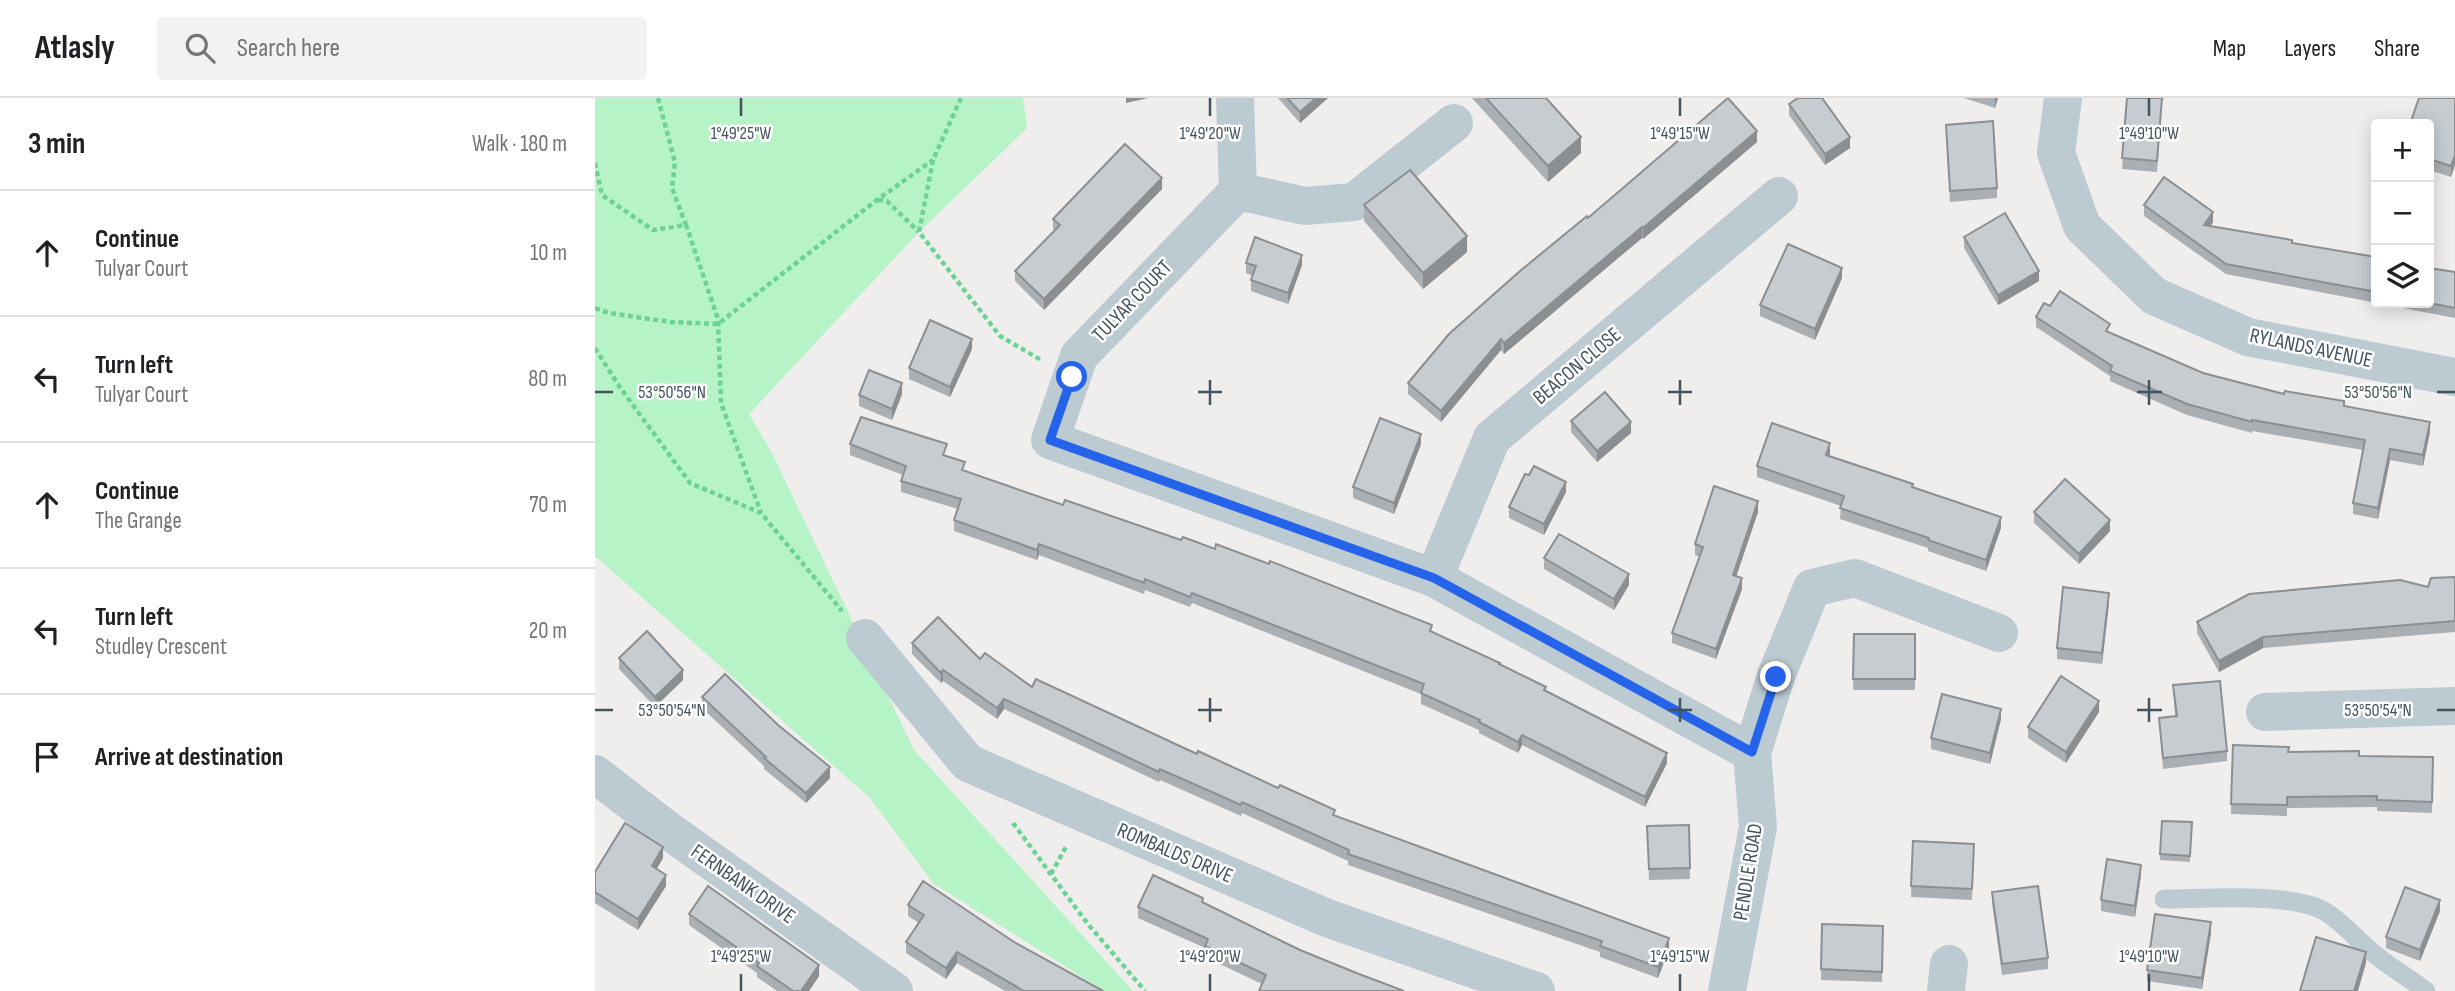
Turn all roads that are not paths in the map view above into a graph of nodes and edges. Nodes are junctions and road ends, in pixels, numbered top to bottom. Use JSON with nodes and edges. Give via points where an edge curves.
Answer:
{"nodes":[{"id":1,"x":1235,"y":98,"type":"edge"},
{"id":2,"x":2063,"y":98,"type":"edge"},
{"id":3,"x":1454,"y":123,"type":"dead end"},
{"id":4,"x":1238,"y":191,"type":"junction"},
{"id":5,"x":1779,"y":196,"type":"dead end"},
{"id":6,"x":2455,"y":377,"type":"edge"},
{"id":7,"x":1434,"y":578,"type":"junction"},
{"id":8,"x":1999,"y":633,"type":"dead end"},
{"id":9,"x":865,"y":638,"type":"road end"},
{"id":10,"x":2455,"y":706,"type":"edge"},
{"id":11,"x":2265,"y":712,"type":"dead end"},
{"id":12,"x":1752,"y":752,"type":"junction"},
{"id":13,"x":595,"y":774,"type":"edge"},
{"id":14,"x":2164,"y":899,"type":"dead end"},
{"id":15,"x":894,"y":991,"type":"edge"},
{"id":16,"x":1536,"y":991,"type":"edge"},
{"id":17,"x":1727,"y":991,"type":"edge"},
{"id":18,"x":2426,"y":991,"type":"edge"}],
"edges":[{"from":1,"to":4,"type":"street"},
{"from":2,"to":6,"type":"street","name":"RYLANDS AVENUE","via":[[2056,153],[2082,226],[2154,296],[2248,337]]},
{"from":3,"to":4,"type":"street","via":[[1354,202],[1305,206]]},
{"from":4,"to":7,"type":"street","name":"TULYAR COURT","via":[[1079,356],[1050,440]]},
{"from":5,"to":7,"type":"street","name":"BEACON CLOSE","via":[[1492,438]]},
{"from":7,"to":12,"type":"street"},
{"from":8,"to":12,"type":"street","via":[[1855,578],[1812,588]]},
{"from":9,"to":16,"type":"street","name":"ROMBALDS DRIVE","via":[[968,763],[1327,918]]},
{"from":10,"to":11,"type":"street"},
{"from":12,"to":17,"type":"street","name":"PENDLE ROAD","via":[[1758,827]]},
{"from":13,"to":15,"type":"street","name":"FERNBANK DRIVE"},
{"from":14,"to":18,"type":"lane","via":[[2311,905]]}]}
